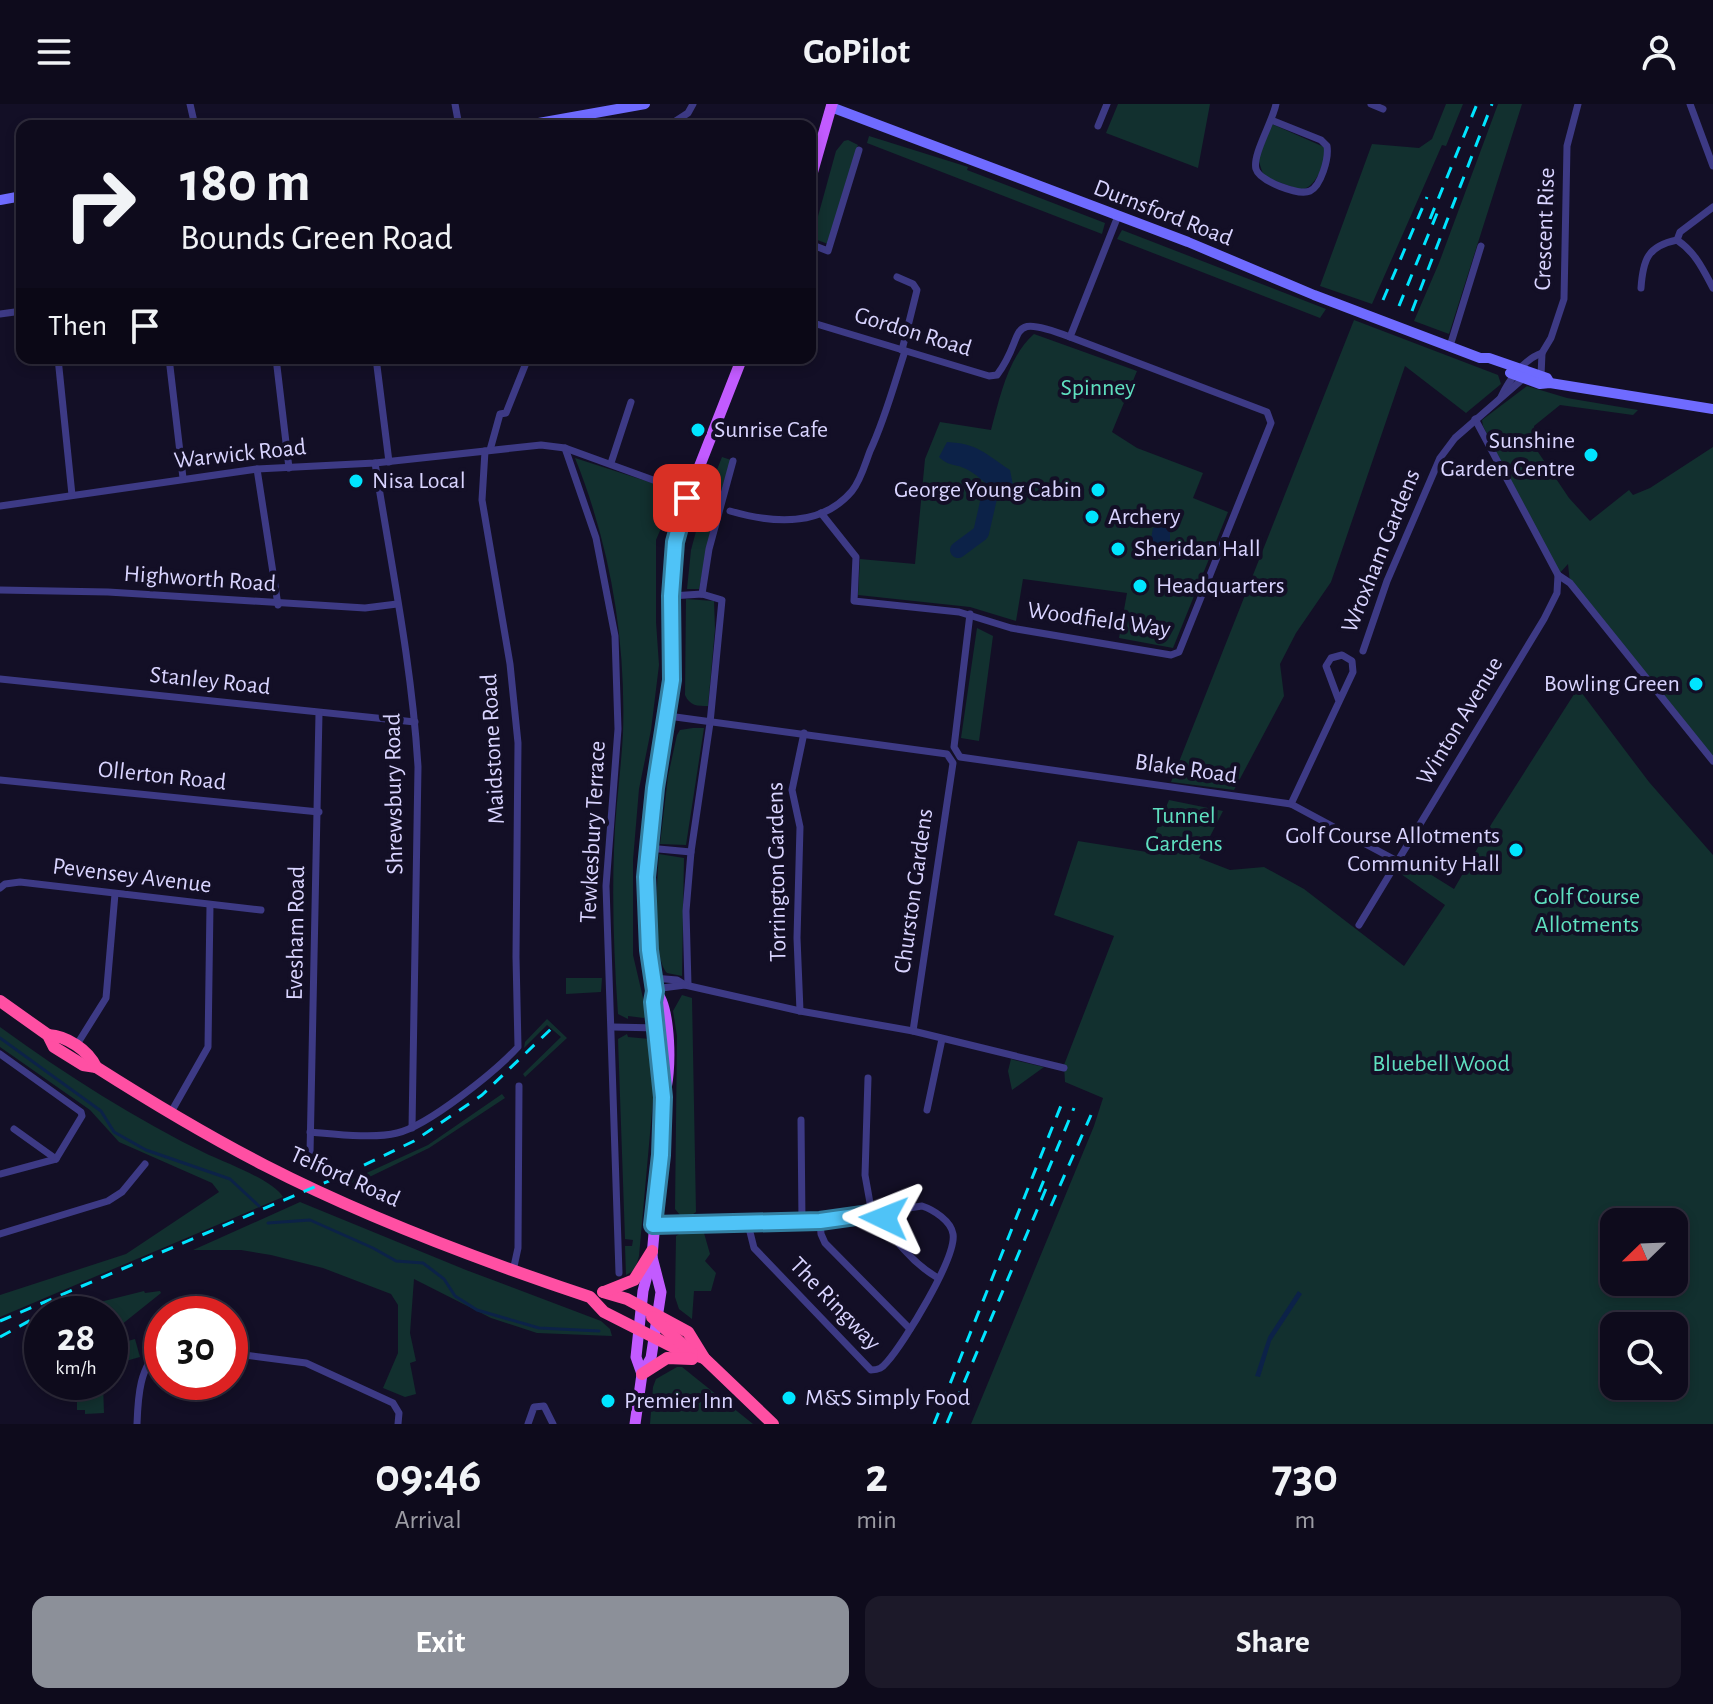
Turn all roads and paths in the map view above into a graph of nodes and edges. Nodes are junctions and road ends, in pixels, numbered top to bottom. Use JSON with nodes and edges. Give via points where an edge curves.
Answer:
{"nodes":[{"id":1,"x":645,"y":104,"type":"edge"},
{"id":2,"x":693,"y":104,"type":"edge"},
{"id":3,"x":1107,"y":104,"type":"edge"},
{"id":4,"x":1276,"y":104,"type":"edge"},
{"id":5,"x":1371,"y":104,"type":"edge"},
{"id":6,"x":1578,"y":104,"type":"edge"},
{"id":7,"x":1690,"y":104,"type":"edge"},
{"id":8,"x":832,"y":105,"type":"edge"},
{"id":9,"x":1383,"y":109,"type":"dead end"},
{"id":10,"x":556,"y":120,"type":"edge"},
{"id":11,"x":677,"y":120,"type":"edge"},
{"id":12,"x":1271,"y":120,"type":"junction"},
{"id":13,"x":1098,"y":126,"type":"dead end"},
{"id":14,"x":1710,"y":149,"type":"edge"},
{"id":15,"x":859,"y":150,"type":"dead end"},
{"id":16,"x":816,"y":160,"type":"edge"},
{"id":17,"x":1713,"y":166,"type":"edge"},
{"id":18,"x":1713,"y":207,"type":"edge"},
{"id":19,"x":1118,"y":216,"type":"junction"},
{"id":20,"x":1677,"y":240,"type":"junction"},
{"id":21,"x":816,"y":246,"type":"edge"},
{"id":22,"x":1481,"y":246,"type":"dead end"},
{"id":23,"x":897,"y":277,"type":"dead end"},
{"id":24,"x":1641,"y":288,"type":"dead end"},
{"id":25,"x":1713,"y":288,"type":"edge"},
{"id":26,"x":816,"y":324,"type":"edge"},
{"id":27,"x":1070,"y":337,"type":"junction"},
{"id":28,"x":1450,"y":346,"type":"junction"},
{"id":29,"x":903,"y":350,"type":"junction"},
{"id":30,"x":1542,"y":353,"type":"junction"},
{"id":31,"x":59,"y":364,"type":"edge"},
{"id":32,"x":170,"y":364,"type":"edge"},
{"id":33,"x":277,"y":364,"type":"edge"},
{"id":34,"x":377,"y":364,"type":"edge"},
{"id":35,"x":526,"y":364,"type":"edge"},
{"id":36,"x":740,"y":364,"type":"edge"},
{"id":37,"x":1521,"y":374,"type":"junction"},
{"id":38,"x":1546,"y":380,"type":"junction"},
{"id":39,"x":631,"y":402,"type":"dead end"},
{"id":40,"x":1713,"y":409,"type":"edge"},
{"id":41,"x":1475,"y":419,"type":"junction"},
{"id":42,"x":565,"y":448,"type":"junction"},
{"id":43,"x":488,"y":451,"type":"junction"},
{"id":44,"x":733,"y":461,"type":"dead end"},
{"id":45,"x":389,"y":462,"type":"junction"},
{"id":46,"x":375,"y":463,"type":"junction"},
{"id":47,"x":611,"y":463,"type":"junction"},
{"id":48,"x":289,"y":468,"type":"junction"},
{"id":49,"x":257,"y":469,"type":"junction"},
{"id":50,"x":183,"y":478,"type":"junction"},
{"id":51,"x":72,"y":495,"type":"junction"},
{"id":52,"x":688,"y":495,"type":"junction"},
{"id":53,"x":0,"y":506,"type":"edge"},
{"id":54,"x":720,"y":507,"type":"junction"},
{"id":55,"x":730,"y":511,"type":"dead end"},
{"id":56,"x":821,"y":513,"type":"junction"},
{"id":57,"x":1558,"y":575,"type":"junction"},
{"id":58,"x":0,"y":590,"type":"edge"},
{"id":59,"x":702,"y":594,"type":"junction"},
{"id":60,"x":671,"y":596,"type":"junction"},
{"id":61,"x":397,"y":604,"type":"junction"},
{"id":62,"x":278,"y":605,"type":"junction"},
{"id":63,"x":970,"y":614,"type":"junction"},
{"id":64,"x":1363,"y":651,"type":"dead end"},
{"id":65,"x":0,"y":679,"type":"edge"},
{"id":66,"x":1339,"y":701,"type":"junction"},
{"id":67,"x":319,"y":713,"type":"junction"},
{"id":68,"x":668,"y":716,"type":"junction"},
{"id":69,"x":415,"y":722,"type":"junction"},
{"id":70,"x":710,"y":723,"type":"junction"},
{"id":71,"x":804,"y":733,"type":"junction"},
{"id":72,"x":953,"y":755,"type":"junction"},
{"id":73,"x":1713,"y":761,"type":"edge"},
{"id":74,"x":0,"y":780,"type":"edge"},
{"id":75,"x":1291,"y":804,"type":"junction"},
{"id":76,"x":319,"y":812,"type":"junction"},
{"id":77,"x":648,"y":848,"type":"junction"},
{"id":78,"x":691,"y":852,"type":"junction"},
{"id":79,"x":1399,"y":862,"type":"junction"},
{"id":80,"x":0,"y":888,"type":"edge"},
{"id":81,"x":115,"y":894,"type":"junction"},
{"id":82,"x":210,"y":905,"type":"junction"},
{"id":83,"x":261,"y":910,"type":"dead end"},
{"id":84,"x":1359,"y":925,"type":"dead end"},
{"id":85,"x":687,"y":985,"type":"junction"},
{"id":86,"x":654,"y":986,"type":"junction"},
{"id":87,"x":1,"y":1003,"type":"edge"},
{"id":88,"x":800,"y":1011,"type":"junction"},
{"id":89,"x":613,"y":1027,"type":"junction"},
{"id":90,"x":661,"y":1028,"type":"junction"},
{"id":91,"x":913,"y":1031,"type":"junction"},
{"id":92,"x":48,"y":1035,"type":"junction"},
{"id":93,"x":942,"y":1039,"type":"junction"},
{"id":94,"x":76,"y":1046,"type":"junction"},
{"id":95,"x":0,"y":1054,"type":"edge"},
{"id":96,"x":96,"y":1067,"type":"junction"},
{"id":97,"x":1064,"y":1068,"type":"dead end"},
{"id":98,"x":868,"y":1078,"type":"dead end"},
{"id":99,"x":519,"y":1086,"type":"dead end"},
{"id":100,"x":927,"y":1110,"type":"dead end"},
{"id":101,"x":170,"y":1114,"type":"junction"},
{"id":102,"x":801,"y":1120,"type":"dead end"},
{"id":103,"x":412,"y":1128,"type":"junction"},
{"id":104,"x":14,"y":1129,"type":"dead end"},
{"id":105,"x":310,"y":1132,"type":"junction"},
{"id":106,"x":310,"y":1154,"type":"dead end"},
{"id":107,"x":56,"y":1159,"type":"junction"},
{"id":108,"x":145,"y":1164,"type":"dead end"},
{"id":109,"x":0,"y":1174,"type":"edge"},
{"id":110,"x":884,"y":1212,"type":"junction"},
{"id":111,"x":872,"y":1214,"type":"junction"},
{"id":112,"x":820,"y":1221,"type":"junction"},
{"id":113,"x":802,"y":1222,"type":"junction"},
{"id":114,"x":0,"y":1224,"type":"edge"},
{"id":115,"x":748,"y":1224,"type":"junction"},
{"id":116,"x":653,"y":1225,"type":"junction"},
{"id":117,"x":1,"y":1234,"type":"edge"},
{"id":118,"x":652,"y":1254,"type":"junction"},
{"id":119,"x":513,"y":1271,"type":"junction"},
{"id":120,"x":619,"y":1273,"type":"dead end"},
{"id":121,"x":938,"y":1278,"type":"junction"},
{"id":122,"x":603,"y":1292,"type":"junction"},
{"id":123,"x":590,"y":1297,"type":"junction"},
{"id":124,"x":642,"y":1307,"type":"junction"},
{"id":125,"x":657,"y":1318,"type":"junction"},
{"id":126,"x":639,"y":1329,"type":"junction"},
{"id":127,"x":910,"y":1329,"type":"junction"},
{"id":128,"x":653,"y":1336,"type":"junction"},
{"id":129,"x":248,"y":1355,"type":"edge"},
{"id":130,"x":699,"y":1357,"type":"junction"},
{"id":131,"x":642,"y":1374,"type":"junction"},
{"id":132,"x":144,"y":1375,"type":"edge"},
{"id":133,"x":137,"y":1424,"type":"edge"},
{"id":134,"x":398,"y":1424,"type":"edge"},
{"id":135,"x":528,"y":1424,"type":"edge"},
{"id":136,"x":553,"y":1424,"type":"edge"},
{"id":137,"x":635,"y":1424,"type":"edge"},
{"id":138,"x":773,"y":1424,"type":"edge"}],
"edges":[{"from":1,"to":10,"type":"main road"},
{"from":2,"to":11,"type":"street"},
{"from":3,"to":13,"type":"street"},
{"from":4,"to":12,"type":"street"},
{"from":5,"to":9,"type":"street"},
{"from":6,"to":30,"type":"street","name":"Crescent Rise","via":[[1567,146],[1564,299]]},
{"from":7,"to":14,"type":"street"},
{"from":8,"to":16,"type":"main road"},
{"from":8,"to":19,"type":"main road","name":"Durnsford Road"},
{"from":12,"to":12,"type":"street","via":[[1256,159],[1261,178],[1300,193],[1315,188],[1327,146]]},
{"from":14,"to":17,"type":"street"},
{"from":15,"to":21,"type":"street","via":[[828,251]]},
{"from":18,"to":20,"type":"street"},
{"from":19,"to":27,"type":"street"},
{"from":19,"to":28,"type":"main road","name":"Durnsford Road"},
{"from":20,"to":24,"type":"street","via":[[1660,243],[1650,253]]},
{"from":20,"to":25,"type":"street","via":[[1698,260]]},
{"from":22,"to":28,"type":"street"},
{"from":23,"to":29,"type":"street","via":[[917,290]]},
{"from":26,"to":29,"type":"street","name":"Gordon Road"},
{"from":27,"to":29,"type":"street","name":"Gordon Road","via":[[1038,325],[1023,328],[997,375],[989,376]]},
{"from":27,"to":63,"type":"street","name":"Woodfield Way","via":[[1267,412],[1271,423],[1179,652],[1171,655],[1011,628]]},
{"from":28,"to":37,"type":"main road","name":"Durnsford Road"},
{"from":29,"to":56,"type":"street","via":[[881,426],[853,489]]},
{"from":30,"to":37,"type":"street"},
{"from":30,"to":38,"type":"street","name":"Crescent Rise"},
{"from":31,"to":51,"type":"street"},
{"from":32,"to":50,"type":"street"},
{"from":33,"to":48,"type":"street"},
{"from":34,"to":45,"type":"street"},
{"from":35,"to":43,"type":"street","name":"Maidstone Road"},
{"from":36,"to":52,"type":"main road"},
{"from":37,"to":38,"type":"main road","name":"Durnsford Road","via":[[1540,384]]},
{"from":37,"to":41,"type":"street","name":"Wroxham Gardens"},
{"from":38,"to":40,"type":"main road","name":"Durnsford Road"},
{"from":39,"to":47,"type":"street"},
{"from":41,"to":57,"type":"street"},
{"from":41,"to":64,"type":"street","name":"Wroxham Gardens","via":[[1440,458]]},
{"from":42,"to":43,"type":"street","name":"Warwick Road"},
{"from":42,"to":47,"type":"street"},
{"from":42,"to":89,"type":"street","name":"Tewkesbury Terrace","via":[[594,529],[615,636],[618,729],[606,886]]},
{"from":43,"to":45,"type":"street","name":"Warwick Road"},
{"from":43,"to":103,"type":"street","name":"Maidstone Road","via":[[482,500],[518,743],[518,1047],[488,1076]]},
{"from":44,"to":54,"type":"street"},
{"from":45,"to":46,"type":"street","name":"Warwick Road"},
{"from":46,"to":48,"type":"street","name":"Warwick Road"},
{"from":46,"to":61,"type":"street","name":"Shrewsbury Road"},
{"from":47,"to":52,"type":"street"},
{"from":48,"to":49,"type":"street","name":"Warwick Road"},
{"from":49,"to":50,"type":"street","name":"Warwick Road"},
{"from":49,"to":62,"type":"street"},
{"from":50,"to":51,"type":"street","name":"Warwick Road"},
{"from":51,"to":53,"type":"street","name":"Warwick Road"},
{"from":52,"to":54,"type":"street"},
{"from":52,"to":60,"type":"main road","via":[[675,542]]},
{"from":54,"to":59,"type":"street"},
{"from":55,"to":56,"type":"street","via":[[780,522]]},
{"from":56,"to":63,"type":"street","name":"Woodfield Way","via":[[856,557],[854,601]]},
{"from":57,"to":73,"type":"street","via":[[1570,583]]},
{"from":57,"to":79,"type":"street","name":"Winton Avenue","via":[[1557,593],[1544,619]]},
{"from":58,"to":62,"type":"street","name":"Highworth Road"},
{"from":59,"to":60,"type":"street"},
{"from":59,"to":70,"type":"street","via":[[722,600]]},
{"from":60,"to":68,"type":"main road"},
{"from":61,"to":62,"type":"street","name":"Highworth Road"},
{"from":61,"to":69,"type":"street","name":"Shrewsbury Road"},
{"from":63,"to":72,"type":"street","name":"Churston Gardens"},
{"from":65,"to":67,"type":"street","name":"Stanley Road"},
{"from":66,"to":66,"type":"street","via":[[1326,666],[1342,655],[1352,661],[1353,672]]},
{"from":66,"to":75,"type":"street"},
{"from":67,"to":69,"type":"street","name":"Stanley Road"},
{"from":67,"to":76,"type":"street","name":"Evesham Road"},
{"from":68,"to":70,"type":"street","name":"Blake Road"},
{"from":68,"to":77,"type":"main road"},
{"from":69,"to":103,"type":"street","name":"Shrewsbury Road"},
{"from":70,"to":71,"type":"street","name":"Blake Road"},
{"from":70,"to":78,"type":"street"},
{"from":71,"to":72,"type":"street","name":"Blake Road"},
{"from":71,"to":88,"type":"street","name":"Torrington Gardens","via":[[792,790],[800,827]]},
{"from":72,"to":75,"type":"street","name":"Blake Road"},
{"from":72,"to":91,"type":"street","name":"Churston Gardens"},
{"from":74,"to":76,"type":"street","name":"Ollerton Road"},
{"from":75,"to":79,"type":"street","name":"Blake Road"},
{"from":76,"to":105,"type":"street","name":"Evesham Road"},
{"from":77,"to":78,"type":"street"},
{"from":77,"to":86,"type":"main road"},
{"from":78,"to":85,"type":"street"},
{"from":79,"to":84,"type":"street","name":"Winton Avenue"},
{"from":80,"to":81,"type":"street","name":"Pevensey Avenue","via":[[20,882]]},
{"from":81,"to":82,"type":"street","name":"Pevensey Avenue"},
{"from":81,"to":94,"type":"street","via":[[106,998]]},
{"from":82,"to":83,"type":"street","name":"Pevensey Avenue"},
{"from":82,"to":101,"type":"street","via":[[208,1047]]},
{"from":85,"to":86,"type":"street","via":[[677,980]]},
{"from":85,"to":88,"type":"street"},
{"from":86,"to":90,"type":"main road","via":[[662,1001]]},
{"from":87,"to":92,"type":"highway","name":"Telford Road"},
{"from":88,"to":91,"type":"street"},
{"from":89,"to":90,"type":"street"},
{"from":89,"to":120,"type":"street","name":"Tewkesbury Terrace"},
{"from":90,"to":116,"type":"main road","via":[[669,1075]]},
{"from":91,"to":93,"type":"street"},
{"from":92,"to":94,"type":"highway","name":"Telford Road","via":[[61,1035]]},
{"from":92,"to":96,"type":"highway","name":"Telford Road","via":[[54,1047]]},
{"from":93,"to":97,"type":"street"},
{"from":93,"to":100,"type":"street"},
{"from":94,"to":96,"type":"highway","name":"Telford Road"},
{"from":95,"to":107,"type":"street","via":[[81,1112]]},
{"from":96,"to":101,"type":"highway","name":"Telford Road"},
{"from":98,"to":111,"type":"street","via":[[865,1175]]},
{"from":99,"to":119,"type":"street","via":[[518,1248]]},
{"from":101,"to":119,"type":"highway","name":"Telford Road","via":[[327,1195]]},
{"from":102,"to":113,"type":"street"},
{"from":103,"to":105,"type":"street","via":[[378,1135]]},
{"from":104,"to":107,"type":"street"},
{"from":105,"to":106,"type":"street","name":"Evesham Road"},
{"from":107,"to":109,"type":"street"},
{"from":108,"to":117,"type":"street","via":[[108,1201]]},
{"from":110,"to":111,"type":"street","name":"The Ringway"},
{"from":110,"to":121,"type":"street","via":[[889,1230],[923,1269]]},
{"from":110,"to":121,"type":"street","name":"The Ringway","via":[[922,1206],[949,1223],[953,1245]]},
{"from":111,"to":112,"type":"street","name":"The Ringway"},
{"from":112,"to":113,"type":"street","name":"The Ringway"},
{"from":112,"to":127,"type":"street","via":[[825,1243]]},
{"from":113,"to":115,"type":"street","name":"The Ringway"},
{"from":114,"to":117,"type":"street"},
{"from":115,"to":116,"type":"street","name":"The Ringway"},
{"from":115,"to":127,"type":"street","name":"The Ringway","via":[[754,1248],[867,1369],[879,1370]]},
{"from":116,"to":118,"type":"main road"},
{"from":118,"to":122,"type":"highway","via":[[634,1280]]},
{"from":118,"to":124,"type":"main road"},
{"from":118,"to":125,"type":"main road","via":[[662,1285]]},
{"from":119,"to":123,"type":"highway","name":"Telford Road"},
{"from":121,"to":127,"type":"street","name":"The Ringway"},
{"from":122,"to":123,"type":"highway"},
{"from":122,"to":124,"type":"highway"},
{"from":123,"to":126,"type":"highway","name":"Telford Road","via":[[604,1312]]},
{"from":124,"to":125,"type":"highway"},
{"from":124,"to":126,"type":"main road"},
{"from":125,"to":128,"type":"main road"},
{"from":125,"to":130,"type":"highway"},
{"from":126,"to":128,"type":"highway","name":"Telford Road"},
{"from":126,"to":131,"type":"main road","via":[[636,1357]]},
{"from":128,"to":130,"type":"highway","name":"Telford Road"},
{"from":128,"to":131,"type":"main road","via":[[651,1358]]},
{"from":129,"to":134,"type":"street","via":[[306,1363],[393,1403]]},
{"from":130,"to":131,"type":"highway","via":[[667,1358]]},
{"from":130,"to":138,"type":"highway"},
{"from":131,"to":137,"type":"main road"},
{"from":132,"to":133,"type":"street"},
{"from":135,"to":136,"type":"street","via":[[534,1407],[544,1406]]}]}
